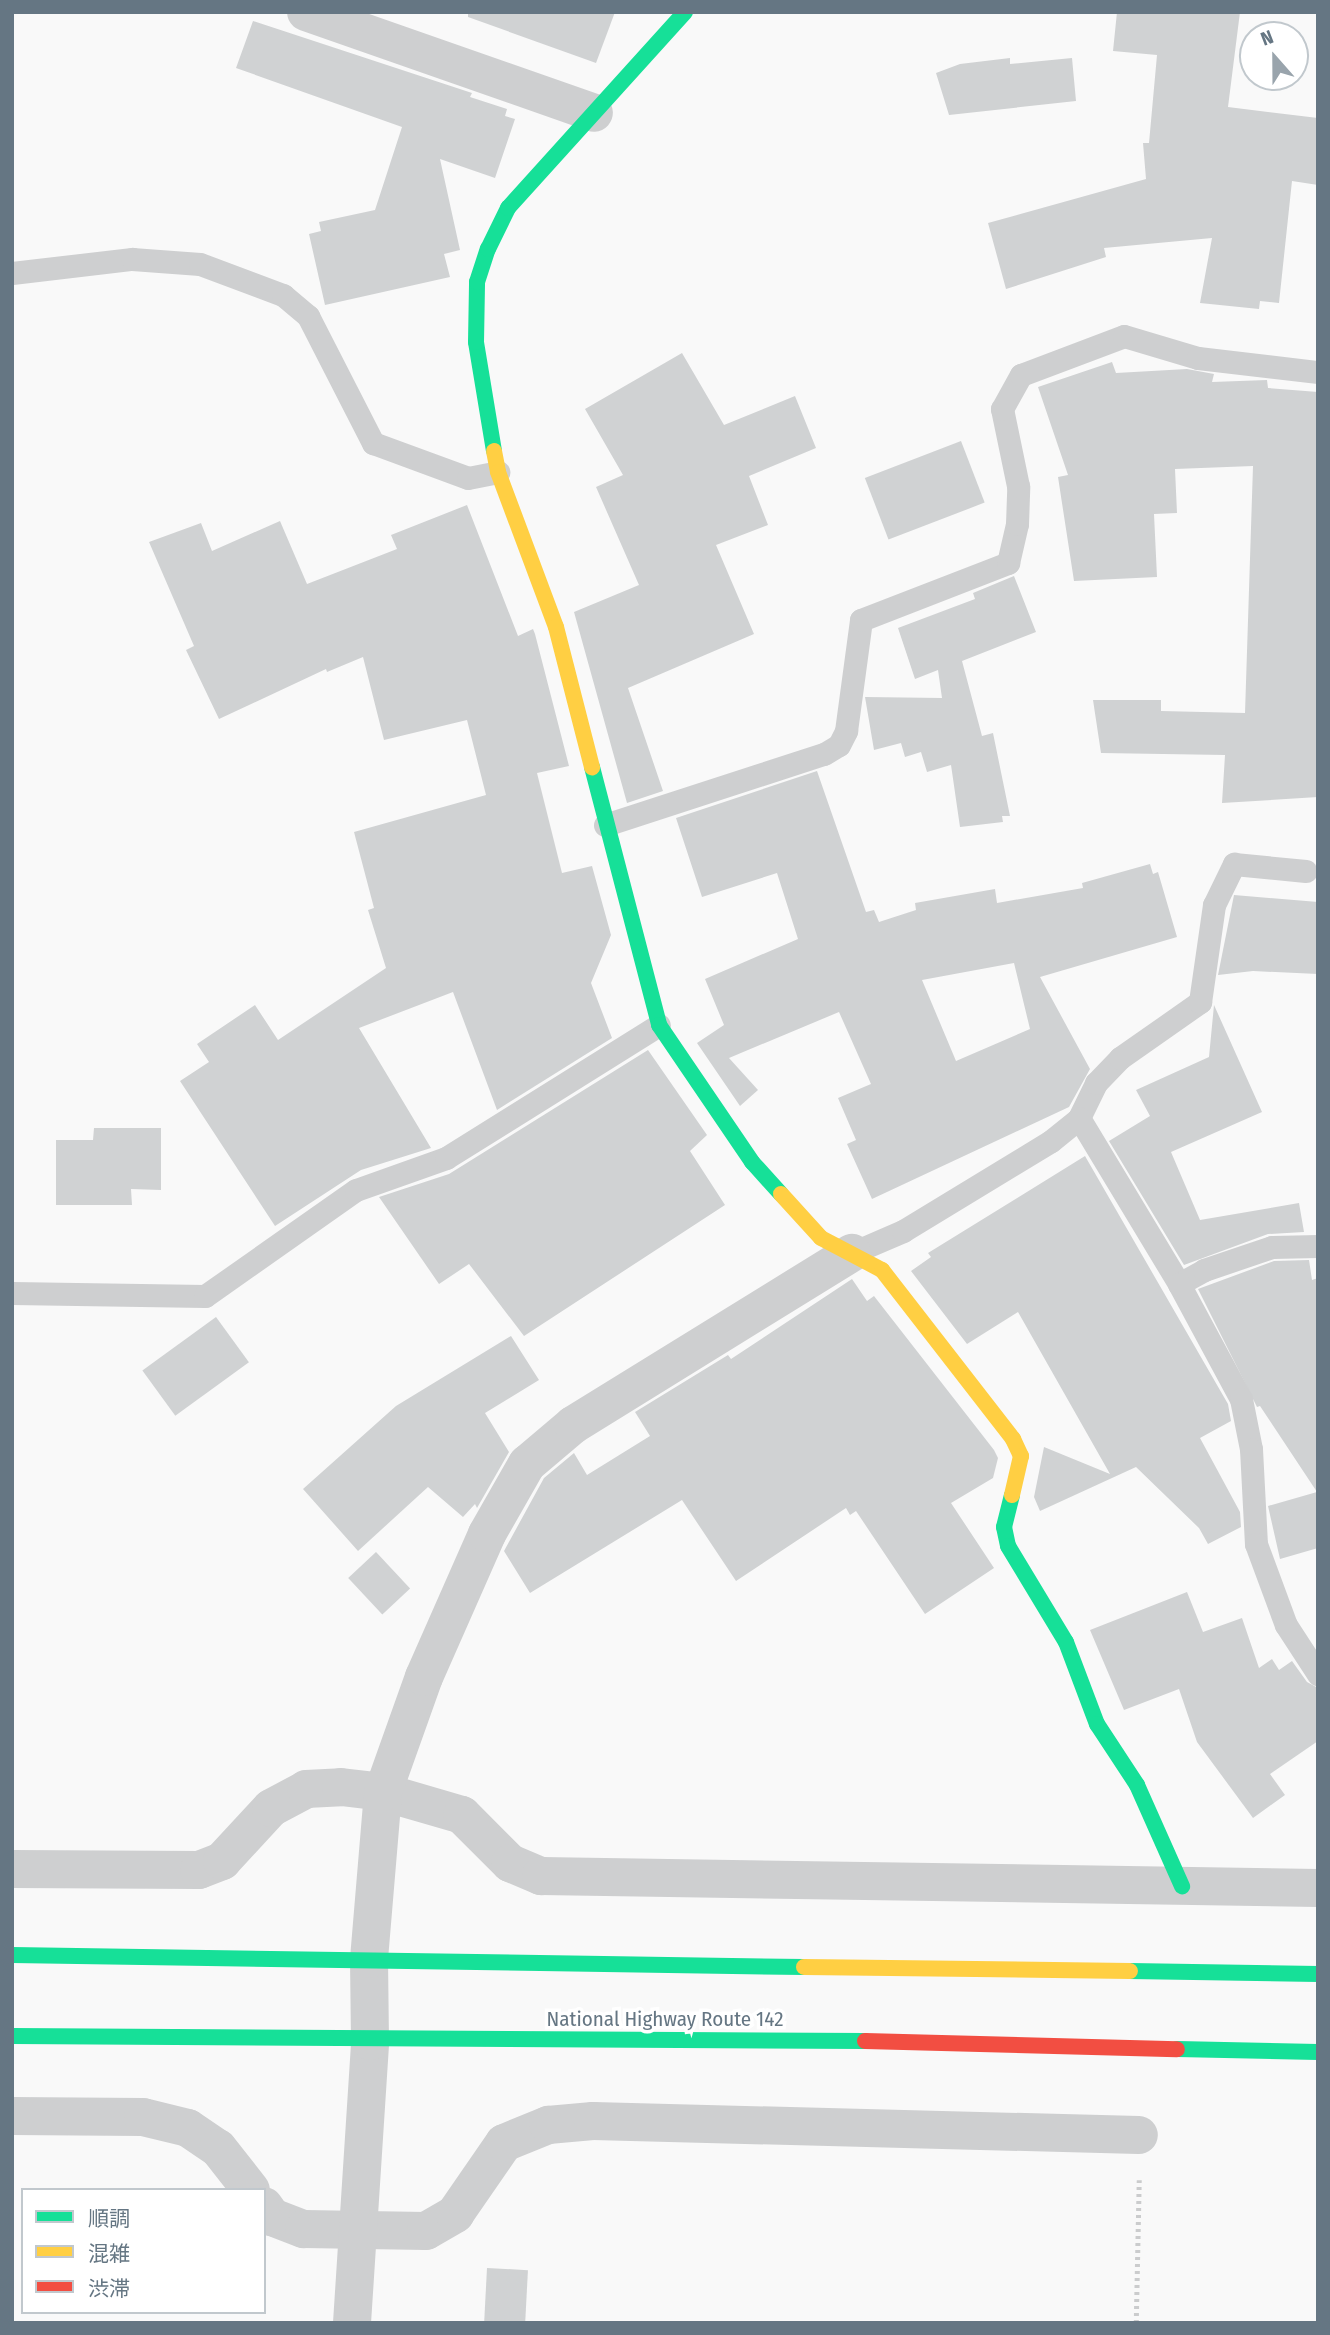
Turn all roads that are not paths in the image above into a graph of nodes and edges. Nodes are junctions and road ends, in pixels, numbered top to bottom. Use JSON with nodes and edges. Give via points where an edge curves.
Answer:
{"nodes":[{"id":1,"x":306,"y":12,"type":"edge"},
{"id":2,"x":685,"y":12,"type":"edge"},
{"id":3,"x":594,"y":113,"type":"junction"},
{"id":4,"x":12,"y":273,"type":"edge"},
{"id":5,"x":1318,"y":372,"type":"edge"},
{"id":6,"x":498,"y":472,"type":"junction"},
{"id":7,"x":605,"y":825,"type":"junction"},
{"id":8,"x":1314,"y":867,"type":"edge"},
{"id":9,"x":659,"y":1025,"type":"junction"},
{"id":10,"x":1079,"y":1118,"type":"junction"},
{"id":11,"x":1318,"y":1246,"type":"edge"},
{"id":12,"x":852,"y":1253,"type":"junction"},
{"id":13,"x":1179,"y":1284,"type":"junction"},
{"id":14,"x":12,"y":1293,"type":"edge"},
{"id":15,"x":1318,"y":1674,"type":"edge"},
{"id":16,"x":383,"y":1792,"type":"junction"},
{"id":17,"x":12,"y":1869,"type":"edge"},
{"id":18,"x":1182,"y":1886,"type":"junction"},
{"id":19,"x":1318,"y":1888,"type":"edge"},
{"id":20,"x":12,"y":1955,"type":"edge"},
{"id":21,"x":369,"y":1959,"type":"junction"},
{"id":22,"x":1318,"y":1974,"type":"edge"},
{"id":23,"x":12,"y":2036,"type":"edge"},
{"id":24,"x":370,"y":2041,"type":"junction"},
{"id":25,"x":1318,"y":2052,"type":"edge"},
{"id":26,"x":12,"y":2116,"type":"edge"},
{"id":27,"x":1139,"y":2135,"type":"road end"},
{"id":28,"x":249,"y":2188,"type":"edge"},
{"id":29,"x":266,"y":2209,"type":"edge"},
{"id":30,"x":355,"y":2228,"type":"junction"},
{"id":31,"x":352,"y":2323,"type":"edge"}],
"edges":[{"from":1,"to":3,"type":"street"},
{"from":2,"to":3,"type":"main road"},
{"from":3,"to":6,"type":"main road","via":[[508,208],[477,282],[476,342]]},
{"from":4,"to":6,"type":"lane","via":[[132,259],[200,264],[283,295],[315,327],[373,443],[468,478]]},
{"from":5,"to":7,"type":"lane","via":[[1198,358],[1124,336],[1021,375],[1002,409],[1018,486],[1017,524],[1008,563],[861,620],[846,731],[839,745],[824,754]]},
{"from":6,"to":7,"type":"main road","via":[[556,627]]},
{"from":7,"to":9,"type":"main road"},
{"from":8,"to":10,"type":"lane","via":[[1234,864],[1214,905],[1200,1002],[1120,1058],[1096,1083]]},
{"from":9,"to":12,"type":"main road","via":[[752,1162],[821,1238]]},
{"from":9,"to":14,"type":"lane","via":[[446,1158],[356,1190],[205,1296]]},
{"from":10,"to":12,"type":"lane","via":[[1051,1141],[903,1231]]},
{"from":10,"to":13,"type":"lane"},
{"from":11,"to":13,"type":"lane","via":[[1272,1247],[1204,1270]]},
{"from":12,"to":16,"type":"street","via":[[573,1426],[527,1464],[456,1602]]},
{"from":12,"to":18,"type":"main road","via":[[883,1270],[1013,1439],[1021,1456],[1004,1527],[1008,1546],[1066,1642],[1097,1724],[1137,1785]]},
{"from":13,"to":15,"type":"lane","via":[[1241,1399],[1251,1449],[1256,1544],[1286,1625]]},
{"from":16,"to":17,"type":"street","via":[[306,1788],[271,1808],[222,1861],[199,1870]]},
{"from":16,"to":18,"type":"street","via":[[461,1815],[510,1863],[541,1876]]},
{"from":16,"to":21,"type":"street"},
{"from":18,"to":19,"type":"street"},
{"from":20,"to":21,"type":"main road"},
{"from":21,"to":22,"type":"main road"},
{"from":21,"to":24,"type":"street"},
{"from":23,"to":24,"type":"main road","name":"National Highway Route 142"},
{"from":24,"to":25,"type":"main road","name":"National Highway Route 142","via":[[780,2039]]},
{"from":24,"to":30,"type":"street"},
{"from":26,"to":28,"type":"street","via":[[143,2117],[188,2127],[218,2148]]},
{"from":27,"to":30,"type":"street","via":[[593,2121],[548,2125],[504,2143],[454,2214],[426,2231]]},
{"from":29,"to":30,"type":"street","via":[[272,2217],[304,2229]]},
{"from":30,"to":31,"type":"street"}]}
